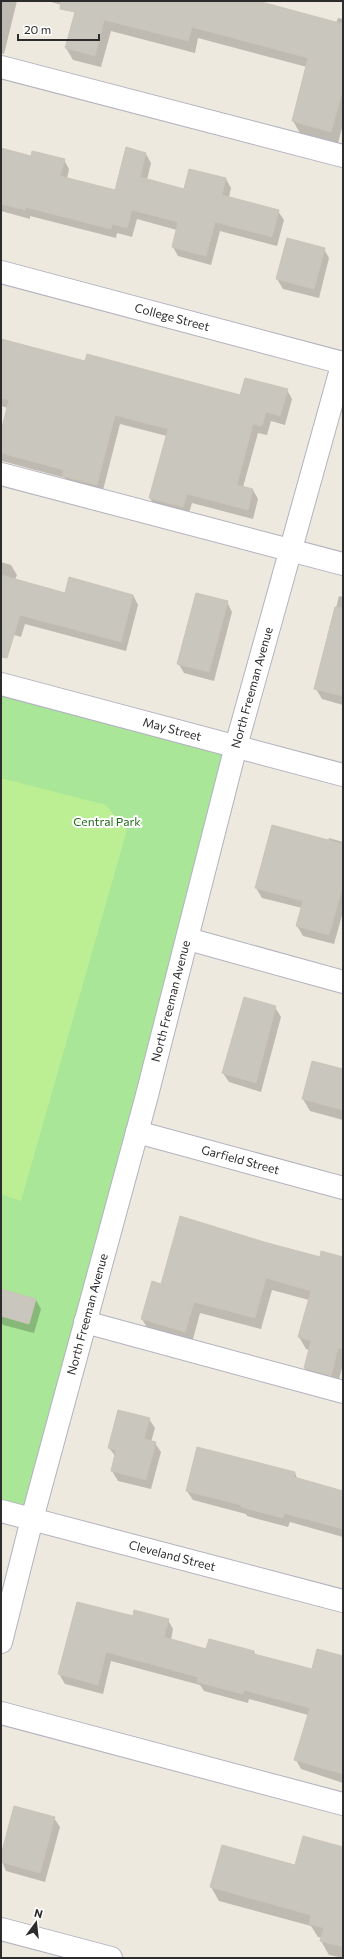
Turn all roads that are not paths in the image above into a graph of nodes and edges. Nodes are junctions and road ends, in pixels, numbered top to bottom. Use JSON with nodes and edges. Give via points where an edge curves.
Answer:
{"nodes":[{"id":1,"x":1,"y":67,"type":"edge"},
{"id":2,"x":343,"y":156,"type":"edge"},
{"id":3,"x":1,"y":272,"type":"edge"},
{"id":4,"x":343,"y":362,"type":"edge"},
{"id":5,"x":1,"y":474,"type":"edge"},
{"id":6,"x":291,"y":550,"type":"junction"},
{"id":7,"x":343,"y":564,"type":"edge"},
{"id":8,"x":1,"y":684,"type":"edge"},
{"id":9,"x":236,"y":746,"type":"junction"},
{"id":10,"x":343,"y":775,"type":"edge"},
{"id":11,"x":188,"y":939,"type":"junction"},
{"id":12,"x":343,"y":982,"type":"edge"},
{"id":13,"x":137,"y":1132,"type":"junction"},
{"id":14,"x":343,"y":1188,"type":"edge"},
{"id":15,"x":85,"y":1322,"type":"junction"},
{"id":16,"x":343,"y":1392,"type":"edge"},
{"id":17,"x":1,"y":1511,"type":"edge"},
{"id":18,"x":32,"y":1519,"type":"junction"},
{"id":19,"x":343,"y":1601,"type":"edge"},
{"id":20,"x":1,"y":1642,"type":"edge"},
{"id":21,"x":1,"y":1714,"type":"edge"},
{"id":22,"x":343,"y":1804,"type":"edge"},
{"id":23,"x":1,"y":1929,"type":"edge"},
{"id":24,"x":111,"y":1958,"type":"edge"}],
"edges":[{"from":1,"to":2,"type":"street"},
{"from":3,"to":4,"type":"street","name":"College Street"},
{"from":4,"to":6,"type":"street","name":"North Freeman Avenue"},
{"from":5,"to":6,"type":"street"},
{"from":6,"to":7,"type":"street"},
{"from":6,"to":9,"type":"street","name":"North Freeman Avenue"},
{"from":8,"to":9,"type":"street","name":"May Street"},
{"from":9,"to":10,"type":"street","name":"May Street"},
{"from":9,"to":11,"type":"street","name":"North Freeman Avenue"},
{"from":11,"to":12,"type":"street"},
{"from":11,"to":13,"type":"street","name":"North Freeman Avenue"},
{"from":13,"to":14,"type":"street","name":"Garfield Street"},
{"from":13,"to":15,"type":"street","name":"North Freeman Avenue"},
{"from":15,"to":16,"type":"street"},
{"from":15,"to":18,"type":"street","name":"North Freeman Avenue"},
{"from":17,"to":18,"type":"street","name":"Cleveland Street"},
{"from":18,"to":19,"type":"street","name":"Cleveland Street"},
{"from":18,"to":20,"type":"street","name":"North Freeman Avenue"},
{"from":21,"to":22,"type":"street"},
{"from":23,"to":24,"type":"street"}]}
